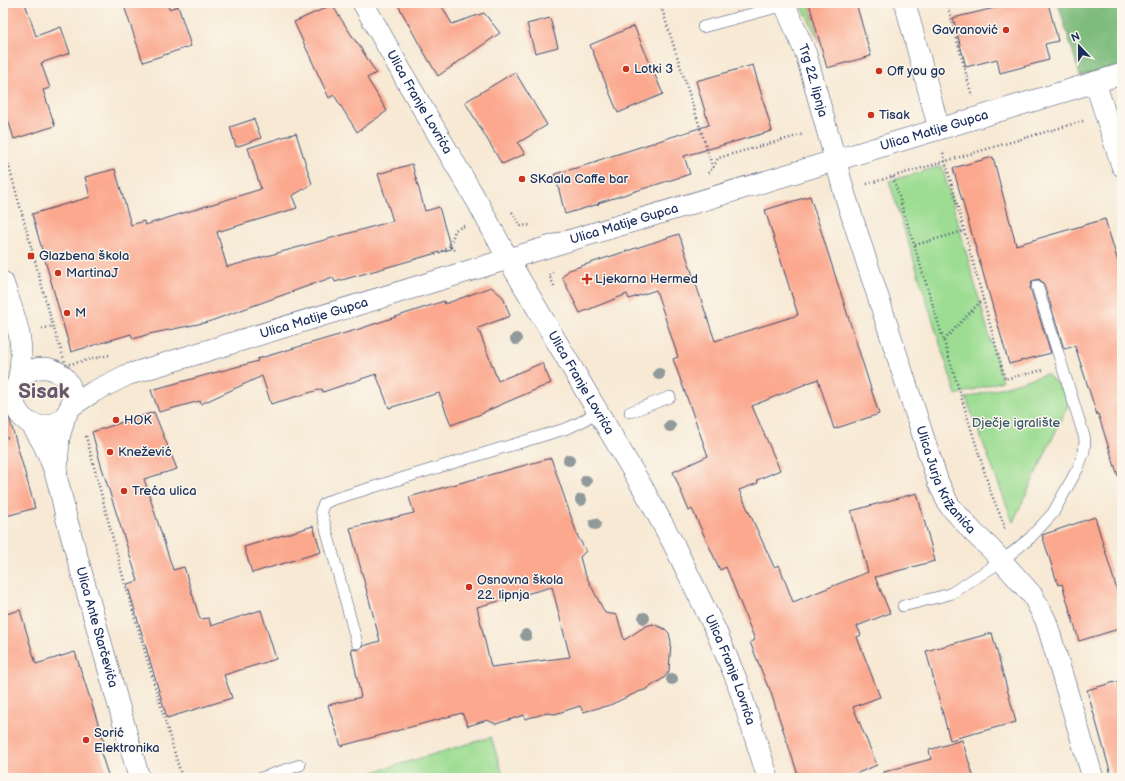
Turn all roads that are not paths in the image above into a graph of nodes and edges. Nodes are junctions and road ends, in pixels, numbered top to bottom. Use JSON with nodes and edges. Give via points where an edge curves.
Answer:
{"nodes":[{"id":1,"x":363,"y":3,"type":"edge"},
{"id":2,"x":905,"y":3,"type":"edge"},
{"id":3,"x":785,"y":4,"type":"edge"},
{"id":4,"x":703,"y":27,"type":"dead end"},
{"id":5,"x":1122,"y":74,"type":"edge"},
{"id":6,"x":1095,"y":82,"type":"junction"},
{"id":7,"x":939,"y":129,"type":"junction"},
{"id":8,"x":835,"y":160,"type":"junction"},
{"id":9,"x":1122,"y":166,"type":"edge"},
{"id":10,"x":508,"y":259,"type":"junction"},
{"id":11,"x":3,"y":282,"type":"edge"},
{"id":12,"x":1037,"y":286,"type":"dead end"},
{"id":13,"x":20,"y":335,"type":"junction"},
{"id":14,"x":56,"y":371,"type":"junction"},
{"id":15,"x":127,"y":375,"type":"junction"},
{"id":16,"x":12,"y":392,"type":"edge"},
{"id":17,"x":670,"y":397,"type":"dead end"},
{"id":18,"x":68,"y":411,"type":"junction"},
{"id":19,"x":598,"y":411,"type":"junction"},
{"id":20,"x":630,"y":412,"type":"dead end"},
{"id":21,"x":18,"y":419,"type":"edge"},
{"id":22,"x":57,"y":475,"type":"junction"},
{"id":23,"x":997,"y":555,"type":"junction"},
{"id":24,"x":903,"y":606,"type":"dead end"},
{"id":25,"x":358,"y":643,"type":"dead end"},
{"id":26,"x":300,"y":765,"type":"dead end"},
{"id":27,"x":138,"y":778,"type":"edge"},
{"id":28,"x":261,"y":778,"type":"edge"},
{"id":29,"x":768,"y":778,"type":"edge"},
{"id":30,"x":1093,"y":778,"type":"edge"}],
"edges":[{"from":1,"to":10,"type":"street","name":"Ulica Franje Lovrića"},
{"from":2,"to":7,"type":"street"},
{"from":3,"to":4,"type":"lane"},
{"from":3,"to":8,"type":"street","name":"Trg 22. lipnja","via":[[806,54]]},
{"from":5,"to":6,"type":"street","name":"Ulica Matije Gupca"},
{"from":6,"to":7,"type":"street","name":"Ulica Matije Gupca"},
{"from":6,"to":9,"type":"street"},
{"from":7,"to":8,"type":"street","name":"Ulica Matije Gupca"},
{"from":8,"to":10,"type":"street","name":"Ulica Matije Gupca"},
{"from":8,"to":23,"type":"street","name":"Ulica Jurja Križanića","via":[[938,482],[949,505]]},
{"from":10,"to":15,"type":"street","name":"Ulica Matije Gupca"},
{"from":10,"to":19,"type":"street","name":"Ulica Franje Lovrića"},
{"from":11,"to":13,"type":"street"},
{"from":12,"to":23,"type":"lane","via":[[1085,439],[1084,452],[1053,513],[1030,538]]},
{"from":13,"to":14,"type":"street","via":[[34,353]]},
{"from":13,"to":16,"type":"street","via":[[22,366]]},
{"from":14,"to":15,"type":"street","name":"Ulica Matije Gupca","via":[[80,379],[104,379]]},
{"from":14,"to":16,"type":"street","via":[[42,367],[33,369],[24,374]]},
{"from":14,"to":18,"type":"street","via":[[67,380],[71,388],[72,398]]},
{"from":15,"to":18,"type":"street","name":"Ulica Matije Gupca","via":[[93,392]]},
{"from":16,"to":21,"type":"street"},
{"from":17,"to":20,"type":"lane"},
{"from":18,"to":21,"type":"street","via":[[58,422],[49,425],[39,426]]},
{"from":18,"to":22,"type":"street","name":"Ulica Ante Starčevića","via":[[59,438]]},
{"from":19,"to":25,"type":"lane","via":[[568,428],[324,504],[321,510]]},
{"from":19,"to":29,"type":"street","name":"Ulica Franje Lovrića","via":[[673,543],[713,625],[738,681]]},
{"from":21,"to":22,"type":"street","name":"Ulica Ante Starčevića","via":[[42,442]]},
{"from":22,"to":27,"type":"street","name":"Ulica Ante Starčevića"},
{"from":23,"to":24,"type":"lane","via":[[950,594]]},
{"from":23,"to":30,"type":"street","name":"Ulica Jurja Križanića","via":[[1033,596],[1046,621]]},
{"from":26,"to":28,"type":"lane"}]}
